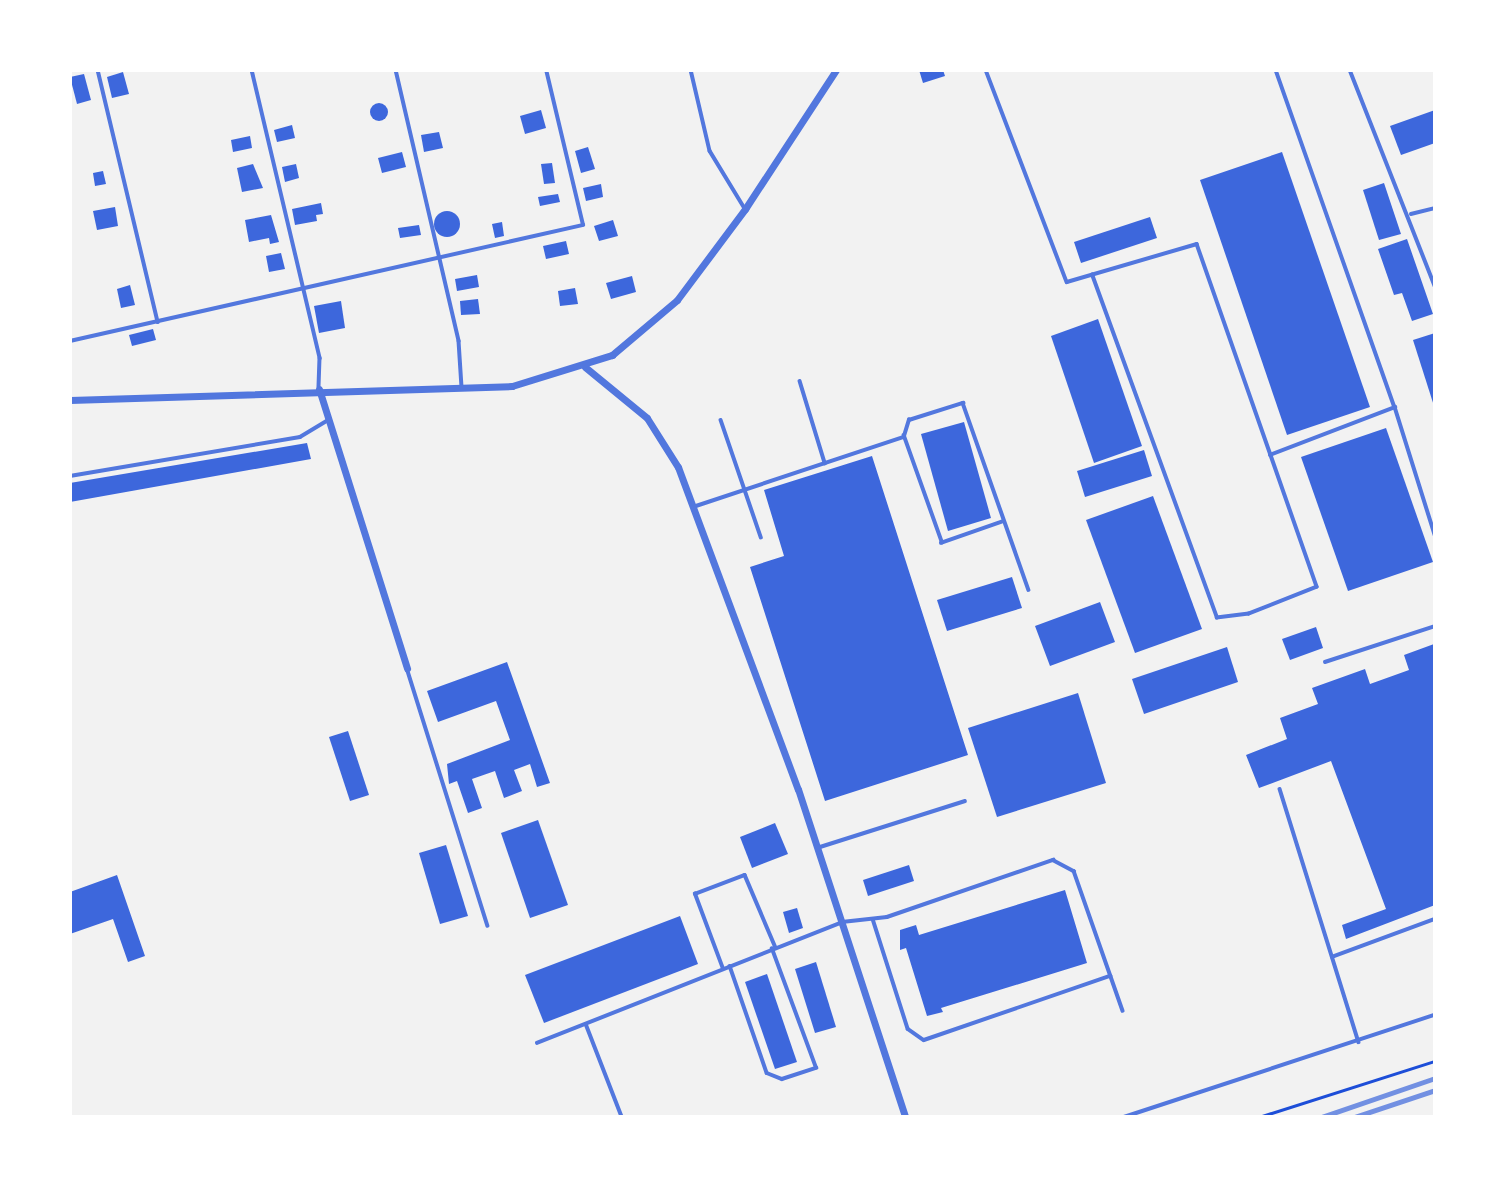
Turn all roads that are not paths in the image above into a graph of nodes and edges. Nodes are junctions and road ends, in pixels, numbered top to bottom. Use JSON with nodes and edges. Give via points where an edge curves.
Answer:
{"nodes":[{"id":1,"x":98,"y":70,"type":"edge"},
{"id":2,"x":252,"y":70,"type":"edge"},
{"id":3,"x":396,"y":70,"type":"edge"},
{"id":4,"x":546,"y":70,"type":"edge"},
{"id":5,"x":691,"y":70,"type":"edge"},
{"id":6,"x":836,"y":70,"type":"edge"},
{"id":7,"x":986,"y":70,"type":"edge"},
{"id":8,"x":1276,"y":70,"type":"edge"},
{"id":9,"x":1350,"y":70,"type":"edge"},
{"id":10,"x":1435,"y":208,"type":"edge"},
{"id":11,"x":745,"y":209,"type":"junction"},
{"id":12,"x":1411,"y":215,"type":"junction"},
{"id":13,"x":440,"y":258,"type":"junction"},
{"id":14,"x":1092,"y":275,"type":"junction"},
{"id":15,"x":1435,"y":286,"type":"edge"},
{"id":16,"x":303,"y":290,"type":"junction"},
{"id":17,"x":158,"y":322,"type":"junction"},
{"id":18,"x":70,"y":341,"type":"edge"},
{"id":19,"x":585,"y":367,"type":"junction"},
{"id":20,"x":800,"y":381,"type":"dead end"},
{"id":21,"x":462,"y":387,"type":"junction"},
{"id":22,"x":319,"y":389,"type":"junction"},
{"id":23,"x":70,"y":400,"type":"edge"},
{"id":24,"x":1395,"y":407,"type":"junction"},
{"id":25,"x":329,"y":420,"type":"junction"},
{"id":26,"x":721,"y":420,"type":"dead end"},
{"id":27,"x":904,"y":436,"type":"junction"},
{"id":28,"x":1270,"y":455,"type":"junction"},
{"id":29,"x":825,"y":463,"type":"junction"},
{"id":30,"x":70,"y":476,"type":"edge"},
{"id":31,"x":745,"y":490,"type":"junction"},
{"id":32,"x":693,"y":507,"type":"junction"},
{"id":33,"x":1002,"y":522,"type":"junction"},
{"id":34,"x":1435,"y":535,"type":"edge"},
{"id":35,"x":761,"y":537,"type":"dead end"},
{"id":36,"x":1029,"y":590,"type":"dead end"},
{"id":37,"x":1435,"y":626,"type":"edge"},
{"id":38,"x":1325,"y":662,"type":"dead end"},
{"id":39,"x":407,"y":668,"type":"joint"},
{"id":40,"x":1280,"y":789,"type":"dead end"},
{"id":41,"x":965,"y":801,"type":"dead end"},
{"id":42,"x":817,"y":848,"type":"junction"},
{"id":43,"x":873,"y":919,"type":"junction"},
{"id":44,"x":1435,"y":919,"type":"edge"},
{"id":45,"x":842,"y":922,"type":"junction"},
{"id":46,"x":488,"y":926,"type":"dead end"},
{"id":47,"x":774,"y":949,"type":"junction"},
{"id":48,"x":1332,"y":957,"type":"junction"},
{"id":49,"x":730,"y":966,"type":"junction"},
{"id":50,"x":723,"y":969,"type":"junction"},
{"id":51,"x":1110,"y":976,"type":"junction"},
{"id":52,"x":1123,"y":1011,"type":"dead end"},
{"id":53,"x":1435,"y":1015,"type":"edge"},
{"id":54,"x":586,"y":1024,"type":"junction"},
{"id":55,"x":1359,"y":1042,"type":"junction"},
{"id":56,"x":537,"y":1044,"type":"dead end"},
{"id":57,"x":622,"y":1117,"type":"edge"},
{"id":58,"x":905,"y":1117,"type":"edge"},
{"id":59,"x":1124,"y":1117,"type":"edge"}],
"edges":[{"from":1,"to":17,"type":"lane"},
{"from":2,"to":16,"type":"lane"},
{"from":3,"to":13,"type":"lane"},
{"from":4,"to":13,"type":"lane","via":[[583,225]]},
{"from":5,"to":11,"type":"lane","via":[[710,151]]},
{"from":6,"to":11,"type":"street"},
{"from":7,"to":14,"type":"lane","via":[[1067,282]]},
{"from":8,"to":24,"type":"lane"},
{"from":9,"to":12,"type":"lane"},
{"from":10,"to":12,"type":"lane"},
{"from":11,"to":19,"type":"street","via":[[677,300],[640,335]]},
{"from":12,"to":15,"type":"lane"},
{"from":13,"to":16,"type":"lane"},
{"from":13,"to":21,"type":"lane","via":[[459,341]]},
{"from":14,"to":28,"type":"lane","via":[[1197,244]]},
{"from":14,"to":28,"type":"lane","via":[[1217,618],[1249,614],[1317,587]]},
{"from":16,"to":17,"type":"lane"},
{"from":16,"to":22,"type":"lane","via":[[320,358]]},
{"from":17,"to":18,"type":"lane"},
{"from":19,"to":21,"type":"street","via":[[512,386]]},
{"from":19,"to":32,"type":"street","via":[[647,418],[665,440]]},
{"from":20,"to":29,"type":"lane"},
{"from":21,"to":22,"type":"street"},
{"from":22,"to":23,"type":"street"},
{"from":22,"to":25,"type":"street"},
{"from":24,"to":28,"type":"lane"},
{"from":24,"to":34,"type":"lane"},
{"from":25,"to":30,"type":"lane","via":[[300,437]]},
{"from":25,"to":39,"type":"street"},
{"from":26,"to":31,"type":"lane"},
{"from":27,"to":29,"type":"lane"},
{"from":27,"to":33,"type":"lane","via":[[942,543]]},
{"from":27,"to":33,"type":"lane","via":[[909,420],[963,403]]},
{"from":29,"to":31,"type":"lane"},
{"from":31,"to":32,"type":"lane"},
{"from":31,"to":35,"type":"lane"},
{"from":32,"to":42,"type":"street"},
{"from":33,"to":36,"type":"lane"},
{"from":37,"to":38,"type":"lane"},
{"from":39,"to":46,"type":"lane"},
{"from":40,"to":48,"type":"lane"},
{"from":41,"to":42,"type":"lane"},
{"from":42,"to":45,"type":"street"},
{"from":43,"to":45,"type":"lane"},
{"from":43,"to":51,"type":"lane","via":[[1053,860],[1074,871]]},
{"from":43,"to":51,"type":"lane","via":[[908,1029],[924,1040]]},
{"from":44,"to":48,"type":"lane"},
{"from":45,"to":47,"type":"lane"},
{"from":45,"to":58,"type":"street"},
{"from":47,"to":49,"type":"lane"},
{"from":47,"to":49,"type":"lane","via":[[816,1068],[782,1079],[767,1073]]},
{"from":47,"to":50,"type":"lane","via":[[745,875],[695,894]]},
{"from":48,"to":55,"type":"lane"},
{"from":49,"to":50,"type":"lane"},
{"from":50,"to":54,"type":"lane"},
{"from":51,"to":52,"type":"lane"},
{"from":53,"to":55,"type":"lane"},
{"from":54,"to":56,"type":"lane"},
{"from":54,"to":57,"type":"lane"},
{"from":55,"to":59,"type":"lane"}]}
